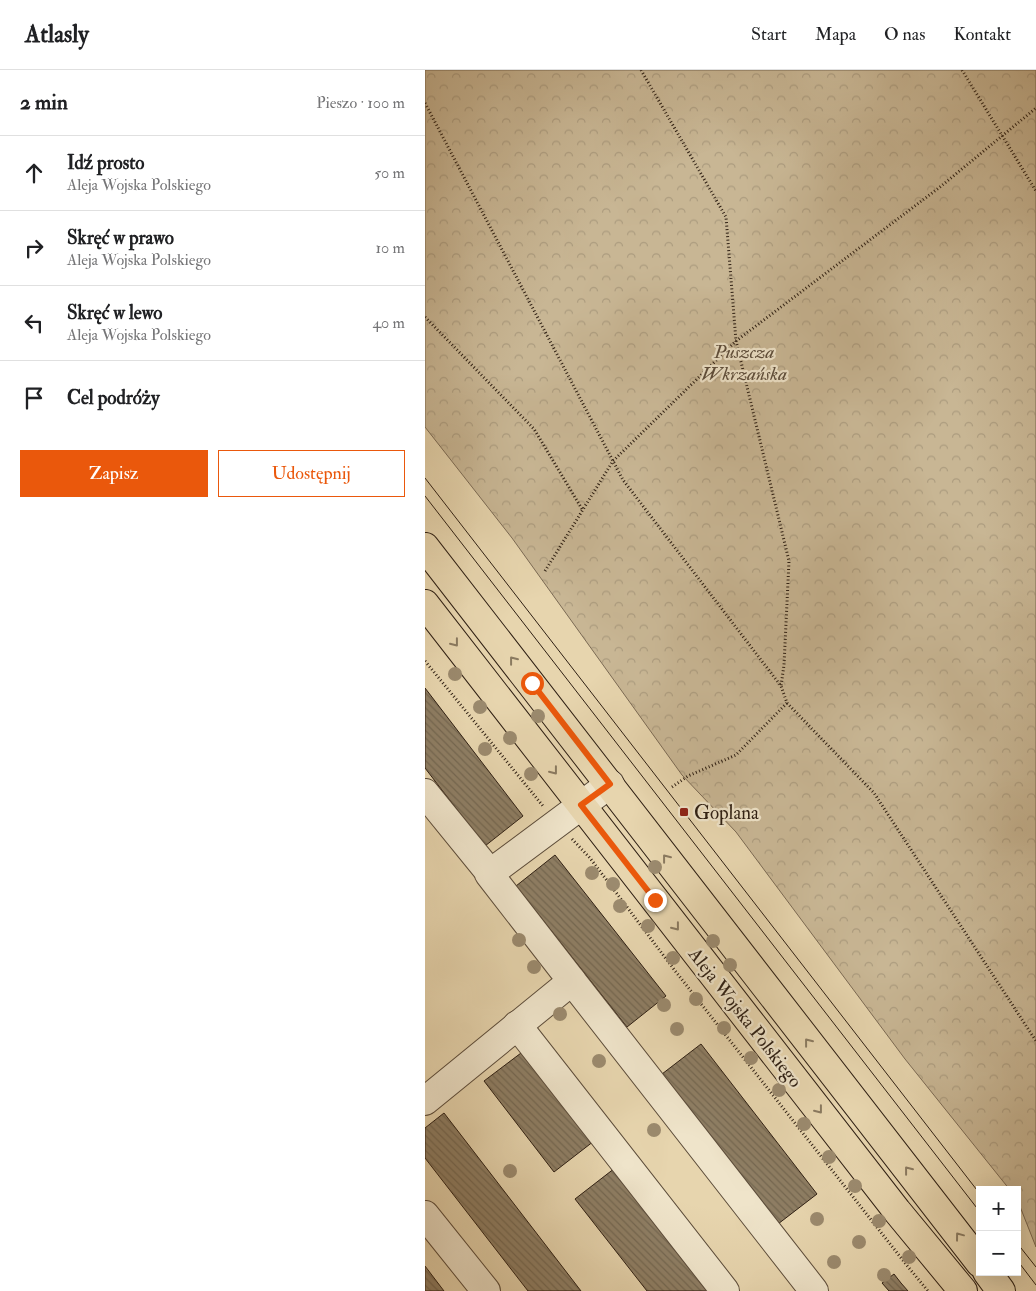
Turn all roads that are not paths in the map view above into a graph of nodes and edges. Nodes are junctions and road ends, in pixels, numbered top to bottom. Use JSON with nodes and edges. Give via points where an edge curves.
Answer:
{"nodes":[{"id":1,"x":425,"y":547,"type":"edge"},
{"id":2,"x":425,"y":604,"type":"edge"},
{"id":3,"x":610,"y":784,"type":"junction"},
{"id":4,"x":425,"y":793,"type":"edge"},
{"id":5,"x":581,"y":805,"type":"junction"},
{"id":6,"x":490,"y":873,"type":"junction"},
{"id":7,"x":572,"y":981,"type":"junction"},
{"id":8,"x":517,"y":1026,"type":"junction"},
{"id":9,"x":425,"y":1101,"type":"edge"},
{"id":10,"x":938,"y":1208,"type":"junction"},
{"id":11,"x":425,"y":1215,"type":"edge"},
{"id":12,"x":912,"y":1229,"type":"junction"},
{"id":13,"x":976,"y":1258,"type":"edge"},
{"id":14,"x":990,"y":1276,"type":"edge"},
{"id":15,"x":486,"y":1291,"type":"edge"},
{"id":16,"x":725,"y":1291,"type":"edge"},
{"id":17,"x":814,"y":1291,"type":"edge"},
{"id":18,"x":963,"y":1291,"type":"edge"},
{"id":19,"x":1001,"y":1291,"type":"edge"}],
"edges":[{"from":3,"to":1,"type":"main road","name":"Aleja Wojska Polskiego","one_way":true},
{"from":2,"to":5,"type":"main road","name":"Aleja Wojska Polskiego","one_way":true},
{"from":3,"to":5,"type":"street"},
{"from":10,"to":3,"type":"main road","name":"Aleja Wojska Polskiego","one_way":true},
{"from":4,"to":6,"type":"street"},
{"from":5,"to":6,"type":"street"},
{"from":5,"to":12,"type":"main road","name":"Aleja Wojska Polskiego","one_way":true},
{"from":6,"to":7,"type":"street"},
{"from":7,"to":8,"type":"street"},
{"from":7,"to":17,"type":"street"},
{"from":8,"to":9,"type":"street"},
{"from":8,"to":16,"type":"street"},
{"from":10,"to":12,"type":"street"},
{"from":13,"to":10,"type":"main road","name":"Aleja Wojska Polskiego","one_way":true},
{"from":11,"to":15,"type":"street"},
{"from":12,"to":18,"type":"main road","name":"Aleja Wojska Polskiego"},
{"from":14,"to":19,"type":"main road"}]}
